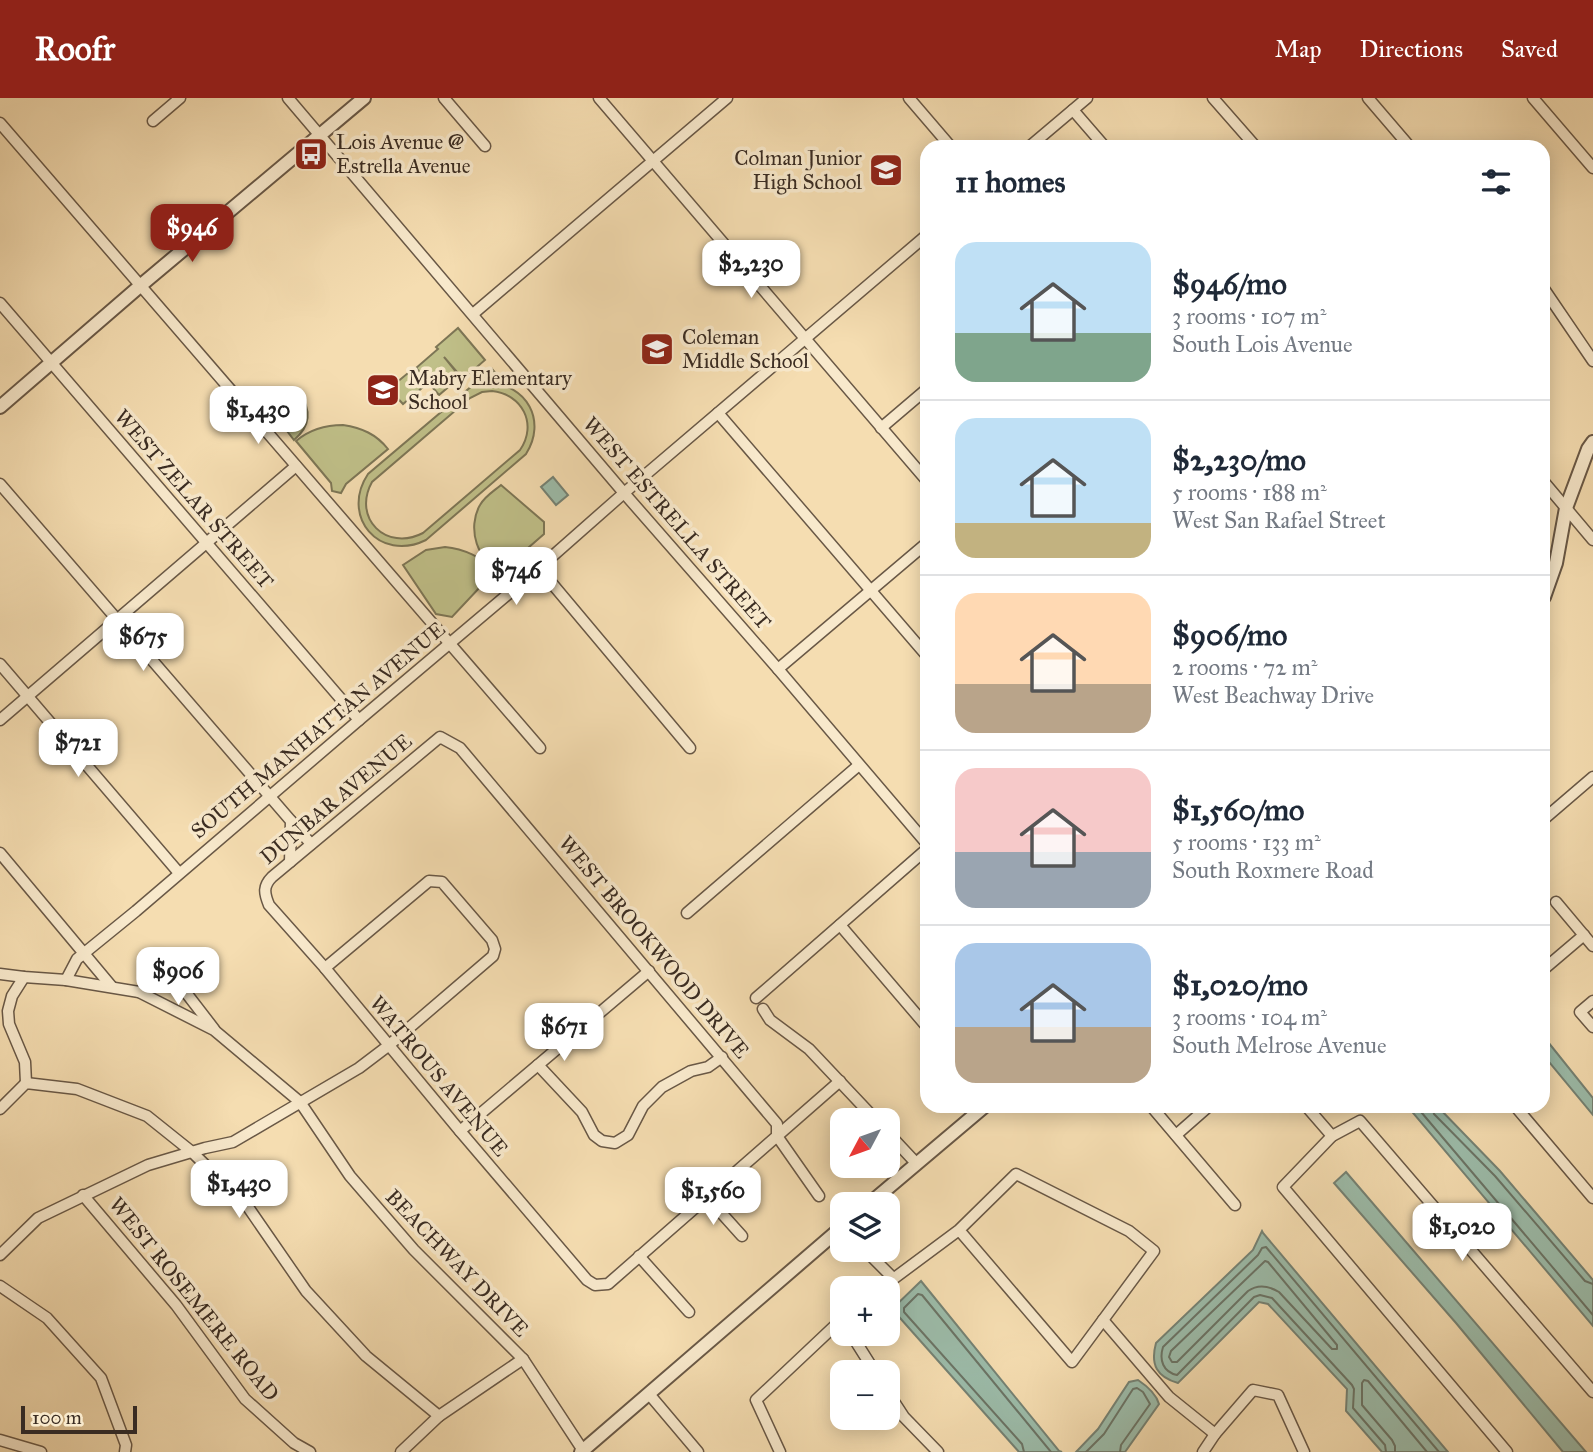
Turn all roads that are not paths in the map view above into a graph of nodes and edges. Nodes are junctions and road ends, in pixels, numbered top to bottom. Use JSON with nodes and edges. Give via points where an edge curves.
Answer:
{"nodes":[{"id":1,"x":180,"y":98,"type":"edge"},
{"id":2,"x":288,"y":98,"type":"edge"},
{"id":3,"x":364,"y":98,"type":"edge"},
{"id":4,"x":444,"y":98,"type":"edge"},
{"id":5,"x":599,"y":98,"type":"edge"},
{"id":6,"x":727,"y":98,"type":"edge"},
{"id":7,"x":909,"y":98,"type":"edge"},
{"id":8,"x":1087,"y":98,"type":"edge"},
{"id":9,"x":1213,"y":98,"type":"edge"},
{"id":10,"x":1368,"y":98,"type":"edge"},
{"id":11,"x":1533,"y":98,"type":"edge"},
{"id":12,"x":1073,"y":110,"type":"junction"},
{"id":13,"x":153,"y":121,"type":"dead end"},
{"id":14,"x":0,"y":123,"type":"edge"},
{"id":15,"x":320,"y":135,"type":"junction"},
{"id":16,"x":945,"y":140,"type":"edge"},
{"id":17,"x":1038,"y":140,"type":"edge"},
{"id":18,"x":1099,"y":140,"type":"edge"},
{"id":19,"x":1250,"y":140,"type":"edge"},
{"id":20,"x":1404,"y":140,"type":"edge"},
{"id":21,"x":485,"y":146,"type":"dead end"},
{"id":22,"x":653,"y":162,"type":"junction"},
{"id":23,"x":1593,"y":168,"type":"edge"},
{"id":24,"x":920,"y":241,"type":"edge"},
{"id":25,"x":140,"y":286,"type":"junction"},
{"id":26,"x":1550,"y":298,"type":"edge"},
{"id":27,"x":0,"y":303,"type":"edge"},
{"id":28,"x":472,"y":314,"type":"junction"},
{"id":29,"x":804,"y":339,"type":"junction"},
{"id":30,"x":1593,"y":361,"type":"edge"},
{"id":31,"x":51,"y":363,"type":"junction"},
{"id":32,"x":920,"y":395,"type":"edge"},
{"id":33,"x":0,"y":407,"type":"edge"},
{"id":34,"x":718,"y":413,"type":"junction"},
{"id":35,"x":881,"y":428,"type":"junction"},
{"id":36,"x":1593,"y":442,"type":"edge"},
{"id":37,"x":296,"y":466,"type":"junction"},
{"id":38,"x":920,"y":473,"type":"edge"},
{"id":39,"x":0,"y":484,"type":"edge"},
{"id":40,"x":1550,"y":489,"type":"edge"},
{"id":41,"x":624,"y":493,"type":"junction"},
{"id":42,"x":1566,"y":508,"type":"junction"},
{"id":43,"x":1593,"y":540,"type":"edge"},
{"id":44,"x":207,"y":543,"type":"junction"},
{"id":45,"x":920,"y":549,"type":"edge"},
{"id":46,"x":539,"y":568,"type":"junction"},
{"id":47,"x":1550,"y":580,"type":"edge"},
{"id":48,"x":871,"y":590,"type":"junction"},
{"id":49,"x":117,"y":620,"type":"junction"},
{"id":50,"x":449,"y":643,"type":"junction"},
{"id":51,"x":920,"y":648,"type":"edge"},
{"id":52,"x":0,"y":664,"type":"edge"},
{"id":53,"x":778,"y":669,"type":"junction"},
{"id":54,"x":27,"y":696,"type":"junction"},
{"id":55,"x":0,"y":720,"type":"edge"},
{"id":56,"x":359,"y":720,"type":"junction"},
{"id":57,"x":440,"y":737,"type":"joint"},
{"id":58,"x":540,"y":748,"type":"dead end"},
{"id":59,"x":690,"y":748,"type":"dead end"},
{"id":60,"x":859,"y":765,"type":"junction"},
{"id":61,"x":1593,"y":777,"type":"edge"},
{"id":62,"x":269,"y":796,"type":"junction"},
{"id":63,"x":1550,"y":814,"type":"edge"},
{"id":64,"x":291,"y":821,"type":"junction"},
{"id":65,"x":920,"y":837,"type":"edge"},
{"id":66,"x":311,"y":844,"type":"junction"},
{"id":67,"x":0,"y":853,"type":"edge"},
{"id":68,"x":920,"y":854,"type":"edge"},
{"id":69,"x":290,"y":862,"type":"junction"},
{"id":70,"x":179,"y":873,"type":"junction"},
{"id":71,"x":264,"y":895,"type":"joint"},
{"id":72,"x":1556,"y":902,"type":"dead end"},
{"id":73,"x":687,"y":914,"type":"dead end"},
{"id":74,"x":840,"y":925,"type":"junction"},
{"id":75,"x":1584,"y":935,"type":"junction"},
{"id":76,"x":1593,"y":946,"type":"edge"},
{"id":77,"x":84,"y":954,"type":"junction"},
{"id":78,"x":1550,"y":964,"type":"edge"},
{"id":79,"x":325,"y":968,"type":"junction"},
{"id":80,"x":649,"y":971,"type":"junction"},
{"id":81,"x":0,"y":974,"type":"edge"},
{"id":82,"x":24,"y":978,"type":"junction"},
{"id":83,"x":66,"y":980,"type":"junction"},
{"id":84,"x":111,"y":987,"type":"junction"},
{"id":85,"x":139,"y":992,"type":"junction"},
{"id":86,"x":756,"y":998,"type":"dead end"},
{"id":87,"x":1593,"y":1001,"type":"edge"},
{"id":88,"x":763,"y":1009,"type":"dead end"},
{"id":89,"x":0,"y":1012,"type":"edge"},
{"id":90,"x":920,"y":1019,"type":"edge"},
{"id":91,"x":9,"y":1024,"type":"junction"},
{"id":92,"x":1593,"y":1027,"type":"edge"},
{"id":93,"x":214,"y":1030,"type":"junction"},
{"id":94,"x":388,"y":1046,"type":"junction"},
{"id":95,"x":722,"y":1057,"type":"junction"},
{"id":96,"x":538,"y":1065,"type":"junction"},
{"id":97,"x":840,"y":1082,"type":"junction"},
{"id":98,"x":26,"y":1083,"type":"junction"},
{"id":99,"x":300,"y":1102,"type":"junction"},
{"id":100,"x":865,"y":1108,"type":"edge"},
{"id":101,"x":0,"y":1109,"type":"edge"},
{"id":102,"x":977,"y":1113,"type":"edge"},
{"id":103,"x":1157,"y":1113,"type":"edge"},
{"id":104,"x":1201,"y":1113,"type":"edge"},
{"id":105,"x":1312,"y":1113,"type":"edge"},
{"id":106,"x":1521,"y":1113,"type":"edge"},
{"id":107,"x":460,"y":1131,"type":"junction"},
{"id":108,"x":1175,"y":1135,"type":"junction"},
{"id":109,"x":777,"y":1136,"type":"junction"},
{"id":110,"x":1332,"y":1136,"type":"junction"},
{"id":111,"x":900,"y":1146,"type":"edge"},
{"id":112,"x":192,"y":1152,"type":"junction"},
{"id":113,"x":916,"y":1163,"type":"junction"},
{"id":114,"x":883,"y":1192,"type":"edge"},
{"id":115,"x":83,"y":1195,"type":"junction"},
{"id":116,"x":819,"y":1196,"type":"dead end"},
{"id":117,"x":707,"y":1197,"type":"junction"},
{"id":118,"x":1593,"y":1198,"type":"edge"},
{"id":119,"x":1235,"y":1205,"type":"dead end"},
{"id":120,"x":959,"y":1230,"type":"junction"},
{"id":121,"x":741,"y":1236,"type":"dead end"},
{"id":122,"x":830,"y":1237,"type":"edge"},
{"id":123,"x":0,"y":1255,"type":"edge"},
{"id":124,"x":639,"y":1256,"type":"junction"},
{"id":125,"x":877,"y":1262,"type":"edge"},
{"id":126,"x":891,"y":1276,"type":"edge"},
{"id":127,"x":896,"y":1276,"type":"edge"},
{"id":128,"x":0,"y":1286,"type":"edge"},
{"id":129,"x":689,"y":1312,"type":"dead end"},
{"id":130,"x":1103,"y":1320,"type":"junction"},
{"id":131,"x":830,"y":1330,"type":"edge"},
{"id":132,"x":523,"y":1359,"type":"junction"},
{"id":133,"x":1593,"y":1392,"type":"edge"},
{"id":134,"x":649,"y":1394,"type":"junction"},
{"id":135,"x":900,"y":1411,"type":"edge"},
{"id":136,"x":439,"y":1416,"type":"junction"},
{"id":137,"x":1215,"y":1434,"type":"junction"},
{"id":138,"x":0,"y":1440,"type":"edge"},
{"id":139,"x":127,"y":1450,"type":"edge"},
{"id":140,"x":583,"y":1451,"type":"edge"},
{"id":141,"x":41,"y":1452,"type":"edge"},
{"id":142,"x":310,"y":1452,"type":"edge"},
{"id":143,"x":401,"y":1452,"type":"edge"},
{"id":144,"x":698,"y":1452,"type":"edge"},
{"id":145,"x":780,"y":1452,"type":"edge"},
{"id":146,"x":938,"y":1452,"type":"edge"},
{"id":147,"x":1203,"y":1452,"type":"edge"},
{"id":148,"x":1304,"y":1452,"type":"edge"},
{"id":149,"x":1507,"y":1452,"type":"edge"}],
"edges":[{"from":1,"to":13,"type":"street"},
{"from":2,"to":15,"type":"street","name":"WEST ESTRELLA STREET"},
{"from":3,"to":15,"type":"street"},
{"from":4,"to":21,"type":"street"},
{"from":5,"to":22,"type":"street"},
{"from":6,"to":22,"type":"street"},
{"from":7,"to":16,"type":"street"},
{"from":8,"to":12,"type":"street"},
{"from":9,"to":19,"type":"street"},
{"from":10,"to":20,"type":"street"},
{"from":11,"to":23,"type":"street"},
{"from":12,"to":17,"type":"street"},
{"from":12,"to":18,"type":"street"},
{"from":14,"to":25,"type":"street"},
{"from":15,"to":25,"type":"street"},
{"from":15,"to":28,"type":"street","name":"WEST ESTRELLA STREET"},
{"from":22,"to":28,"type":"street"},
{"from":22,"to":29,"type":"street"},
{"from":24,"to":29,"type":"street","name":"SOUTH MANHATTAN AVENUE"},
{"from":25,"to":31,"type":"street"},
{"from":25,"to":37,"type":"street"},
{"from":26,"to":30,"type":"street"},
{"from":27,"to":31,"type":"street","name":"WEST ZELAR STREET"},
{"from":28,"to":41,"type":"street","name":"WEST ESTRELLA STREET"},
{"from":29,"to":34,"type":"street","name":"SOUTH MANHATTAN AVENUE"},
{"from":29,"to":35,"type":"street"},
{"from":31,"to":33,"type":"street"},
{"from":31,"to":44,"type":"street","name":"WEST ZELAR STREET"},
{"from":32,"to":35,"type":"street"},
{"from":34,"to":41,"type":"street","name":"SOUTH MANHATTAN AVENUE"},
{"from":34,"to":48,"type":"street"},
{"from":35,"to":38,"type":"street"},
{"from":36,"to":42,"type":"street"},
{"from":37,"to":44,"type":"street"},
{"from":37,"to":50,"type":"street"},
{"from":39,"to":49,"type":"street"},
{"from":40,"to":42,"type":"street"},
{"from":41,"to":46,"type":"street","name":"SOUTH MANHATTAN AVENUE"},
{"from":41,"to":53,"type":"street","name":"WEST ESTRELLA STREET"},
{"from":42,"to":43,"type":"street"},
{"from":42,"to":47,"type":"street"},
{"from":44,"to":49,"type":"street"},
{"from":44,"to":56,"type":"street","name":"WEST ZELAR STREET"},
{"from":45,"to":48,"type":"street"},
{"from":46,"to":50,"type":"street","name":"SOUTH MANHATTAN AVENUE"},
{"from":46,"to":59,"type":"street"},
{"from":48,"to":51,"type":"street"},
{"from":48,"to":53,"type":"street"},
{"from":49,"to":54,"type":"street"},
{"from":49,"to":62,"type":"street"},
{"from":50,"to":56,"type":"street","name":"SOUTH MANHATTAN AVENUE"},
{"from":50,"to":58,"type":"street"},
{"from":52,"to":54,"type":"street"},
{"from":53,"to":60,"type":"street","name":"WEST ESTRELLA STREET"},
{"from":54,"to":55,"type":"street"},
{"from":54,"to":70,"type":"street"},
{"from":56,"to":62,"type":"street","name":"SOUTH MANHATTAN AVENUE"},
{"from":57,"to":66,"type":"street","name":"DUNBAR AVENUE"},
{"from":57,"to":80,"type":"street","name":"WEST BROOKWOOD DRIVE","via":[[460,748]]},
{"from":60,"to":65,"type":"street","name":"WEST ESTRELLA STREET"},
{"from":60,"to":73,"type":"street"},
{"from":61,"to":63,"type":"street"},
{"from":62,"to":64,"type":"street"},
{"from":62,"to":70,"type":"street","name":"SOUTH MANHATTAN AVENUE"},
{"from":64,"to":66,"type":"street"},
{"from":64,"to":69,"type":"street"},
{"from":66,"to":69,"type":"street","name":"DUNBAR AVENUE"},
{"from":67,"to":77,"type":"street"},
{"from":68,"to":74,"type":"street"},
{"from":69,"to":71,"type":"street","name":"DUNBAR AVENUE","via":[[268,881]]},
{"from":70,"to":77,"type":"street","name":"SOUTH MANHATTAN AVENUE"},
{"from":71,"to":79,"type":"street","name":"WATROUS AVENUE"},
{"from":72,"to":75,"type":"street"},
{"from":74,"to":86,"type":"street"},
{"from":74,"to":90,"type":"street"},
{"from":75,"to":76,"type":"street"},
{"from":75,"to":78,"type":"street"},
{"from":77,"to":83,"type":"street","name":"SOUTH MANHATTAN AVENUE"},
{"from":77,"to":84,"type":"street"},
{"from":79,"to":94,"type":"street","name":"WATROUS AVENUE"},
{"from":79,"to":94,"type":"street","via":[[429,881],[442,882],[492,940],[493,956]]},
{"from":80,"to":95,"type":"street","name":"WEST BROOKWOOD DRIVE"},
{"from":80,"to":96,"type":"street"},
{"from":81,"to":82,"type":"street"},
{"from":82,"to":83,"type":"street"},
{"from":82,"to":91,"type":"street","via":[[9,1004]]},
{"from":83,"to":84,"type":"street"},
{"from":84,"to":85,"type":"street"},
{"from":85,"to":93,"type":"street"},
{"from":85,"to":93,"type":"street","via":[[177,981]]},
{"from":87,"to":92,"type":"street","via":[[1580,1012]]},
{"from":88,"to":97,"type":"street"},
{"from":89,"to":91,"type":"street"},
{"from":91,"to":98,"type":"street","via":[[25,1062]]},
{"from":93,"to":99,"type":"street","name":"BEACHWAY DRIVE"},
{"from":94,"to":99,"type":"street"},
{"from":94,"to":107,"type":"street","name":"WATROUS AVENUE"},
{"from":95,"to":96,"type":"street","via":[[662,1087],[643,1106],[628,1135],[615,1143],[594,1135],[582,1112]]},
{"from":95,"to":109,"type":"street","name":"WEST BROOKWOOD DRIVE","via":[[777,1124]]},
{"from":96,"to":107,"type":"street"},
{"from":97,"to":100,"type":"street"},
{"from":97,"to":109,"type":"street"},
{"from":98,"to":101,"type":"street"},
{"from":98,"to":112,"type":"street","via":[[77,1088],[147,1116]]},
{"from":99,"to":112,"type":"street","via":[[233,1142]]},
{"from":99,"to":132,"type":"street","name":"BEACHWAY DRIVE","via":[[350,1176],[414,1250]]},
{"from":102,"to":113,"type":"street"},
{"from":103,"to":108,"type":"street"},
{"from":104,"to":108,"type":"street"},
{"from":105,"to":110,"type":"street"},
{"from":106,"to":118,"type":"street"},
{"from":107,"to":124,"type":"street","name":"WATROUS AVENUE","via":[[587,1280],[608,1284]]},
{"from":108,"to":119,"type":"street"},
{"from":109,"to":116,"type":"street","name":"WEST BROOKWOOD DRIVE"},
{"from":109,"to":117,"type":"street"},
{"from":110,"to":133,"type":"street","via":[[1360,1121]]},
{"from":110,"to":149,"type":"street","via":[[1283,1187]]},
{"from":111,"to":113,"type":"street"},
{"from":112,"to":115,"type":"street","via":[[148,1164]]},
{"from":112,"to":136,"type":"street","via":[[248,1207],[314,1301],[366,1356]]},
{"from":113,"to":114,"type":"street"},
{"from":115,"to":123,"type":"street","via":[[38,1218]]},
{"from":115,"to":142,"type":"street","name":"WEST ROSEMERE ROAD","via":[[176,1305],[245,1399]]},
{"from":117,"to":121,"type":"street"},
{"from":117,"to":124,"type":"street"},
{"from":120,"to":127,"type":"street"},
{"from":120,"to":130,"type":"street","via":[[1072,1362]]},
{"from":120,"to":130,"type":"street","via":[[1016,1174],[1129,1231],[1154,1251]]},
{"from":122,"to":134,"type":"street"},
{"from":124,"to":129,"type":"street"},
{"from":125,"to":126,"type":"street"},
{"from":128,"to":139,"type":"street","via":[[47,1318],[101,1378]]},
{"from":130,"to":137,"type":"street","via":[[1169,1397]]},
{"from":131,"to":145,"type":"street","via":[[756,1400]]},
{"from":132,"to":136,"type":"street"},
{"from":132,"to":140,"type":"street","name":"BEACHWAY DRIVE"},
{"from":134,"to":140,"type":"street"},
{"from":134,"to":144,"type":"street"},
{"from":135,"to":146,"type":"street"},
{"from":136,"to":143,"type":"street"},
{"from":137,"to":147,"type":"street"},
{"from":137,"to":148,"type":"street","via":[[1253,1390],[1265,1392],[1278,1395]]},
{"from":138,"to":141,"type":"street"}]}
